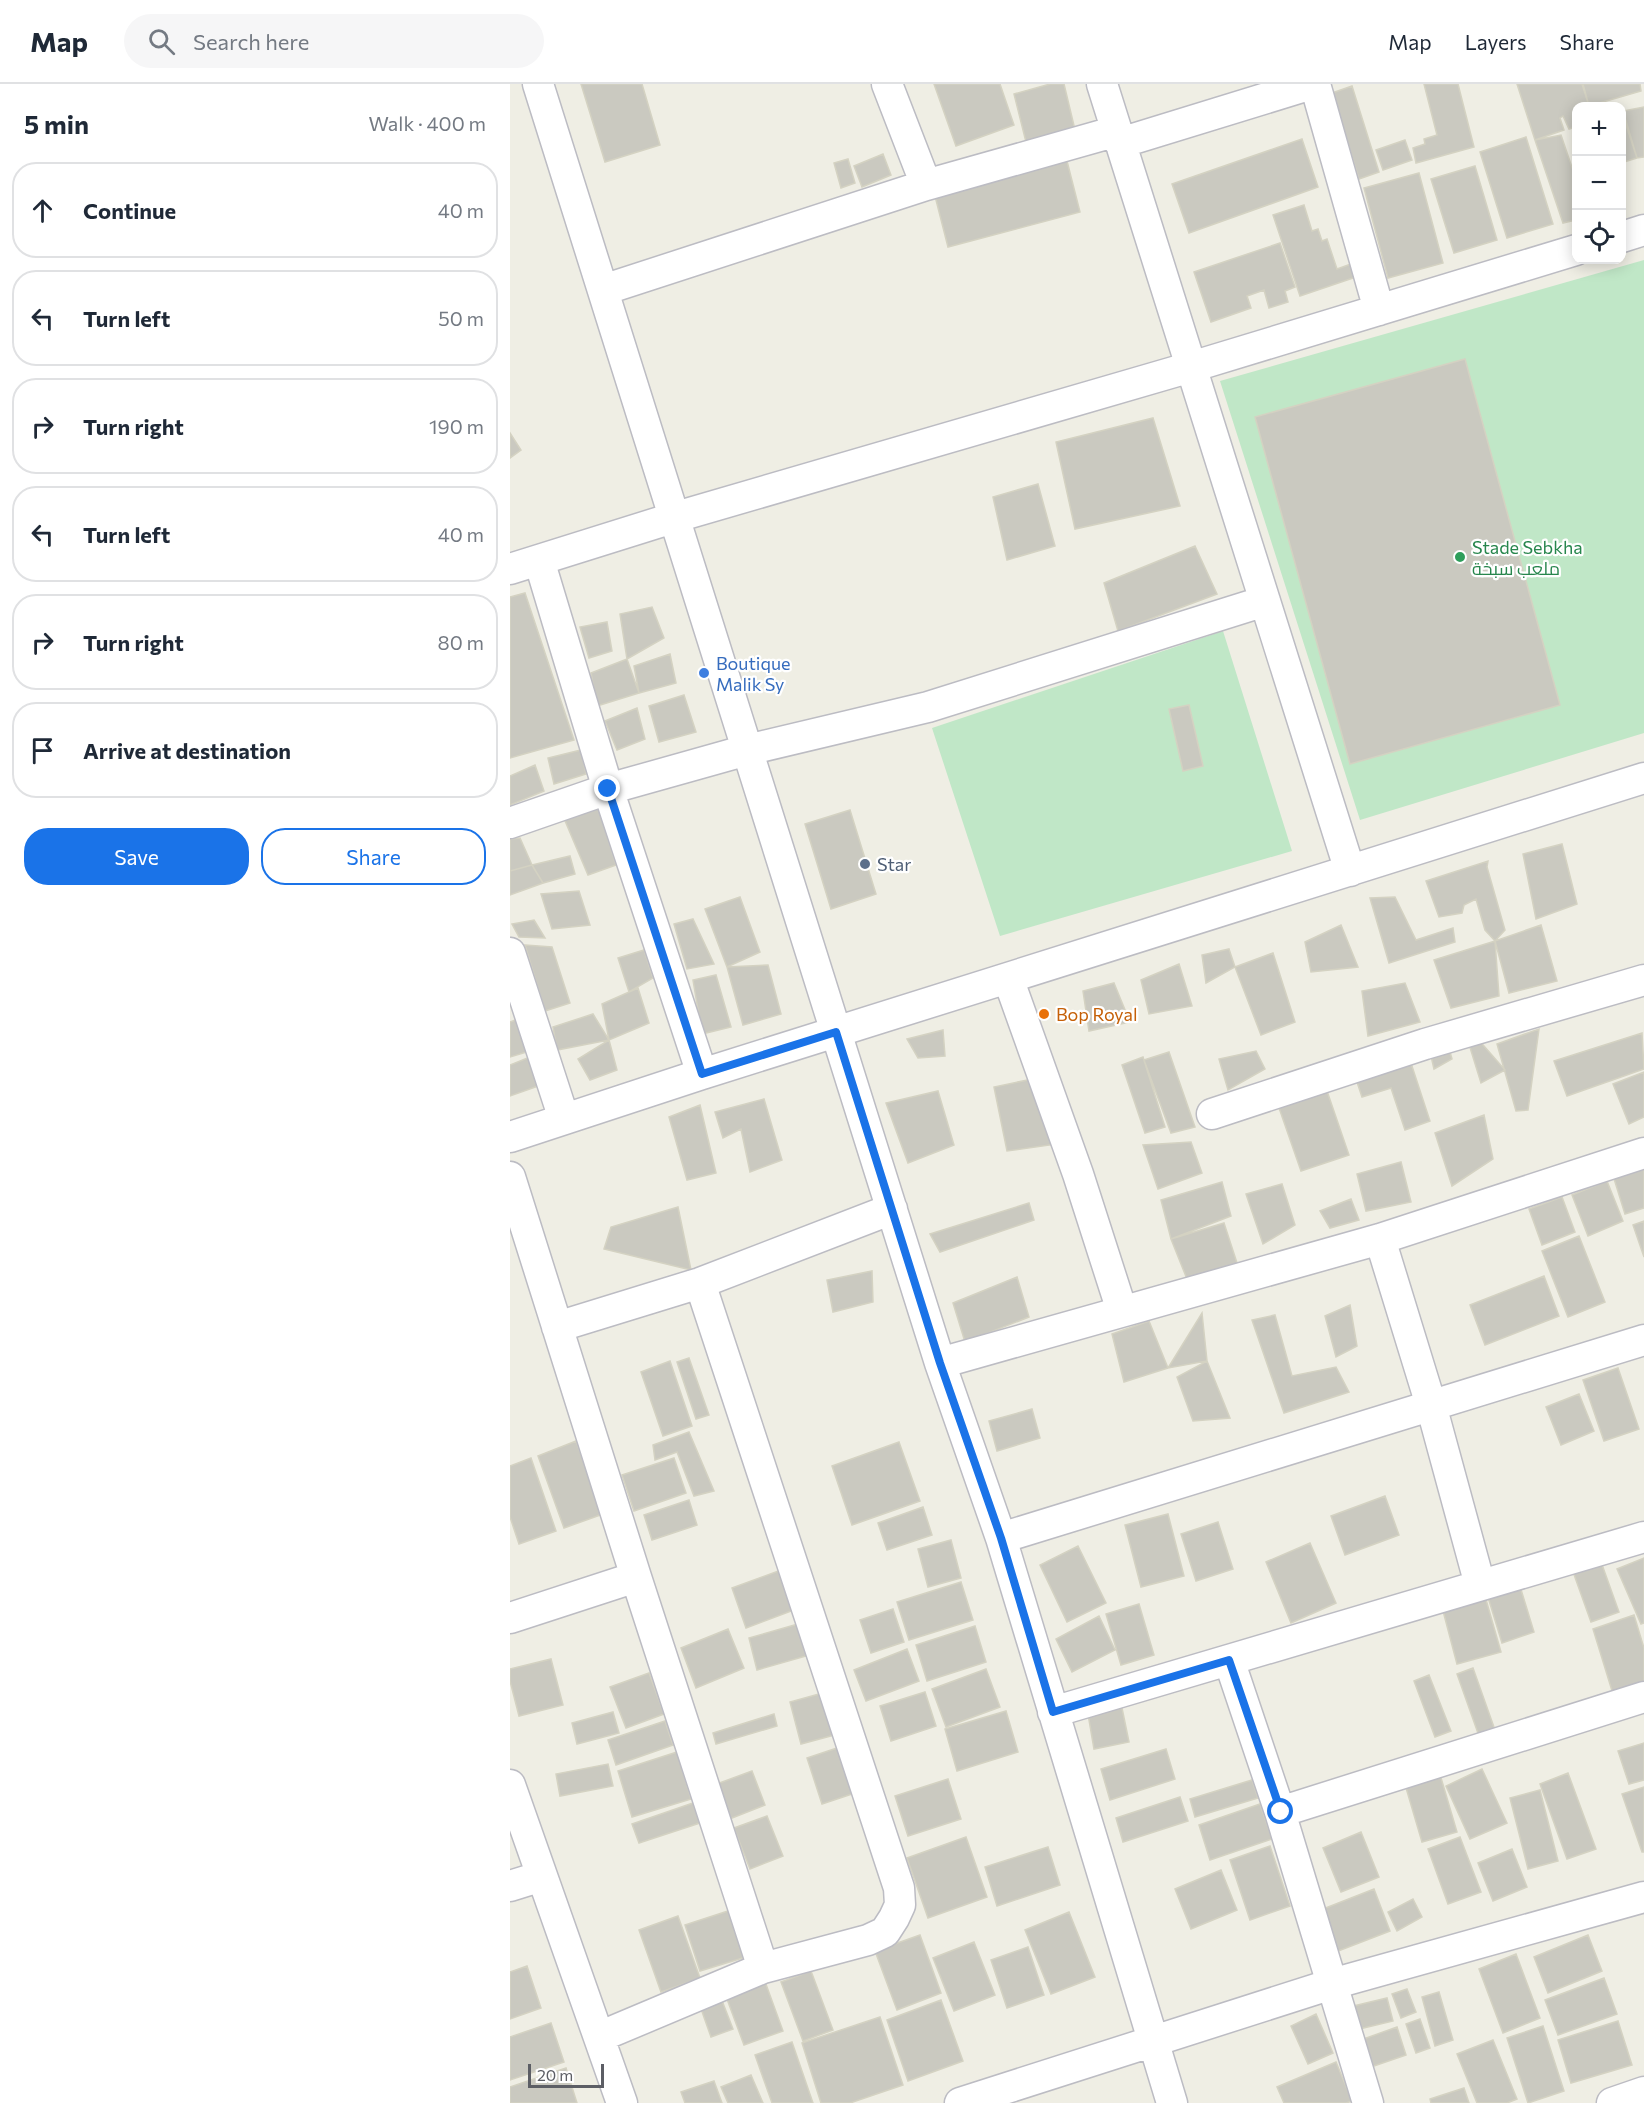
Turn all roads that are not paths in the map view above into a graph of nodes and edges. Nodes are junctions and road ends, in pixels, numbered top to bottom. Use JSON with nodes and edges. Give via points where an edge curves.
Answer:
{"nodes":[{"id":1,"x":538,"y":84,"type":"edge"},
{"id":2,"x":887,"y":84,"type":"edge"},
{"id":3,"x":1102,"y":84,"type":"edge"},
{"id":4,"x":1313,"y":84,"type":"edge"},
{"id":5,"x":1118,"y":137,"type":"junction"},
{"id":6,"x":926,"y":185,"type":"junction"},
{"id":7,"x":1644,"y":230,"type":"edge"},
{"id":8,"x":1626,"y":236,"type":"edge"},
{"id":9,"x":1572,"y":251,"type":"edge"},
{"id":10,"x":603,"y":290,"type":"junction"},
{"id":11,"x":1379,"y":310,"type":"junction"},
{"id":12,"x":1191,"y":367,"type":"junction"},
{"id":13,"x":676,"y":517,"type":"junction"},
{"id":14,"x":539,"y":560,"type":"junction"},
{"id":15,"x":510,"y":569,"type":"edge"},
{"id":16,"x":1265,"y":601,"type":"junction"},
{"id":17,"x":747,"y":750,"type":"junction"},
{"id":18,"x":1644,"y":778,"type":"edge"},
{"id":19,"x":608,"y":789,"type":"junction"},
{"id":20,"x":510,"y":823,"type":"edge"},
{"id":21,"x":1350,"y":871,"type":"junction"},
{"id":22,"x":510,"y":953,"type":"edge"},
{"id":23,"x":1008,"y":978,"type":"junction"},
{"id":24,"x":1644,"y":980,"type":"edge"},
{"id":25,"x":836,"y":1032,"type":"junction"},
{"id":26,"x":702,"y":1074,"type":"junction"},
{"id":27,"x":1212,"y":1114,"type":"dead end"},
{"id":28,"x":564,"y":1119,"type":"junction"},
{"id":29,"x":510,"y":1137,"type":"edge"},
{"id":30,"x":1644,"y":1153,"type":"edge"},
{"id":31,"x":510,"y":1177,"type":"edge"},
{"id":32,"x":892,"y":1209,"type":"junction"},
{"id":33,"x":1380,"y":1239,"type":"junction"},
{"id":34,"x":700,"y":1283,"type":"junction"},
{"id":35,"x":1122,"y":1311,"type":"junction"},
{"id":36,"x":557,"y":1327,"type":"junction"},
{"id":37,"x":1644,"y":1340,"type":"edge"},
{"id":38,"x":940,"y":1363,"type":"junction"},
{"id":39,"x":1431,"y":1405,"type":"junction"},
{"id":40,"x":1644,"y":1537,"type":"edge"},
{"id":41,"x":1001,"y":1538,"type":"junction"},
{"id":42,"x":636,"y":1577,"type":"junction"},
{"id":43,"x":1479,"y":1586,"type":"junction"},
{"id":44,"x":510,"y":1618,"type":"edge"},
{"id":45,"x":1229,"y":1660,"type":"junction"},
{"id":46,"x":1644,"y":1697,"type":"edge"},
{"id":47,"x":1053,"y":1712,"type":"junction"},
{"id":48,"x":510,"y":1785,"type":"edge"},
{"id":49,"x":1281,"y":1812,"type":"junction"},
{"id":50,"x":542,"y":1876,"type":"junction"},
{"id":51,"x":510,"y":1886,"type":"edge"},
{"id":52,"x":1644,"y":1897,"type":"edge"},
{"id":53,"x":764,"y":1968,"type":"junction"},
{"id":54,"x":1332,"y":1984,"type":"junction"},
{"id":55,"x":599,"y":2037,"type":"junction"},
{"id":56,"x":1153,"y":2042,"type":"junction"},
{"id":57,"x":1644,"y":2092,"type":"edge"},
{"id":58,"x":968,"y":2102,"type":"edge"},
{"id":59,"x":622,"y":2103,"type":"edge"},
{"id":60,"x":1172,"y":2103,"type":"edge"},
{"id":61,"x":1368,"y":2103,"type":"edge"},
{"id":62,"x":1612,"y":2103,"type":"edge"}],
"edges":[{"from":1,"to":10,"type":"street"},
{"from":2,"to":6,"type":"street"},
{"from":3,"to":5,"type":"street"},
{"from":4,"to":5,"type":"street"},
{"from":4,"to":11,"type":"street"},
{"from":5,"to":6,"type":"street"},
{"from":5,"to":12,"type":"street"},
{"from":6,"to":10,"type":"street"},
{"from":7,"to":8,"type":"street"},
{"from":9,"to":11,"type":"street"},
{"from":10,"to":13,"type":"street"},
{"from":11,"to":12,"type":"street"},
{"from":12,"to":13,"type":"street"},
{"from":12,"to":16,"type":"street"},
{"from":13,"to":14,"type":"street"},
{"from":13,"to":17,"type":"street"},
{"from":14,"to":15,"type":"street"},
{"from":14,"to":19,"type":"street"},
{"from":16,"to":17,"type":"street","via":[[928,707]]},
{"from":16,"to":21,"type":"street"},
{"from":17,"to":19,"type":"street"},
{"from":17,"to":25,"type":"street"},
{"from":18,"to":21,"type":"street"},
{"from":19,"to":20,"type":"street"},
{"from":19,"to":26,"type":"street"},
{"from":21,"to":23,"type":"street"},
{"from":22,"to":28,"type":"street"},
{"from":23,"to":25,"type":"street"},
{"from":23,"to":35,"type":"street"},
{"from":24,"to":27,"type":"street","via":[[1425,1044]]},
{"from":25,"to":26,"type":"street"},
{"from":25,"to":32,"type":"street"},
{"from":26,"to":28,"type":"street"},
{"from":28,"to":29,"type":"street"},
{"from":30,"to":33,"type":"street"},
{"from":31,"to":36,"type":"street"},
{"from":32,"to":34,"type":"street"},
{"from":32,"to":38,"type":"street"},
{"from":33,"to":35,"type":"street"},
{"from":33,"to":39,"type":"street"},
{"from":34,"to":36,"type":"street"},
{"from":34,"to":53,"type":"street","via":[[899,1888],[900,1905],[885,1932]]},
{"from":35,"to":38,"type":"street"},
{"from":36,"to":42,"type":"street"},
{"from":37,"to":39,"type":"street"},
{"from":38,"to":41,"type":"street"},
{"from":39,"to":41,"type":"street"},
{"from":39,"to":43,"type":"street"},
{"from":40,"to":43,"type":"street"},
{"from":41,"to":47,"type":"street"},
{"from":42,"to":44,"type":"street"},
{"from":42,"to":53,"type":"street"},
{"from":43,"to":45,"type":"street"},
{"from":45,"to":47,"type":"street"},
{"from":45,"to":49,"type":"street"},
{"from":46,"to":49,"type":"street"},
{"from":47,"to":56,"type":"street"},
{"from":48,"to":50,"type":"street"},
{"from":49,"to":54,"type":"street"},
{"from":50,"to":51,"type":"street"},
{"from":50,"to":55,"type":"street"},
{"from":52,"to":54,"type":"street"},
{"from":53,"to":55,"type":"street"},
{"from":54,"to":56,"type":"street"},
{"from":54,"to":61,"type":"street"},
{"from":55,"to":59,"type":"street"},
{"from":56,"to":58,"type":"street"},
{"from":56,"to":60,"type":"street"},
{"from":57,"to":62,"type":"street"}]}
